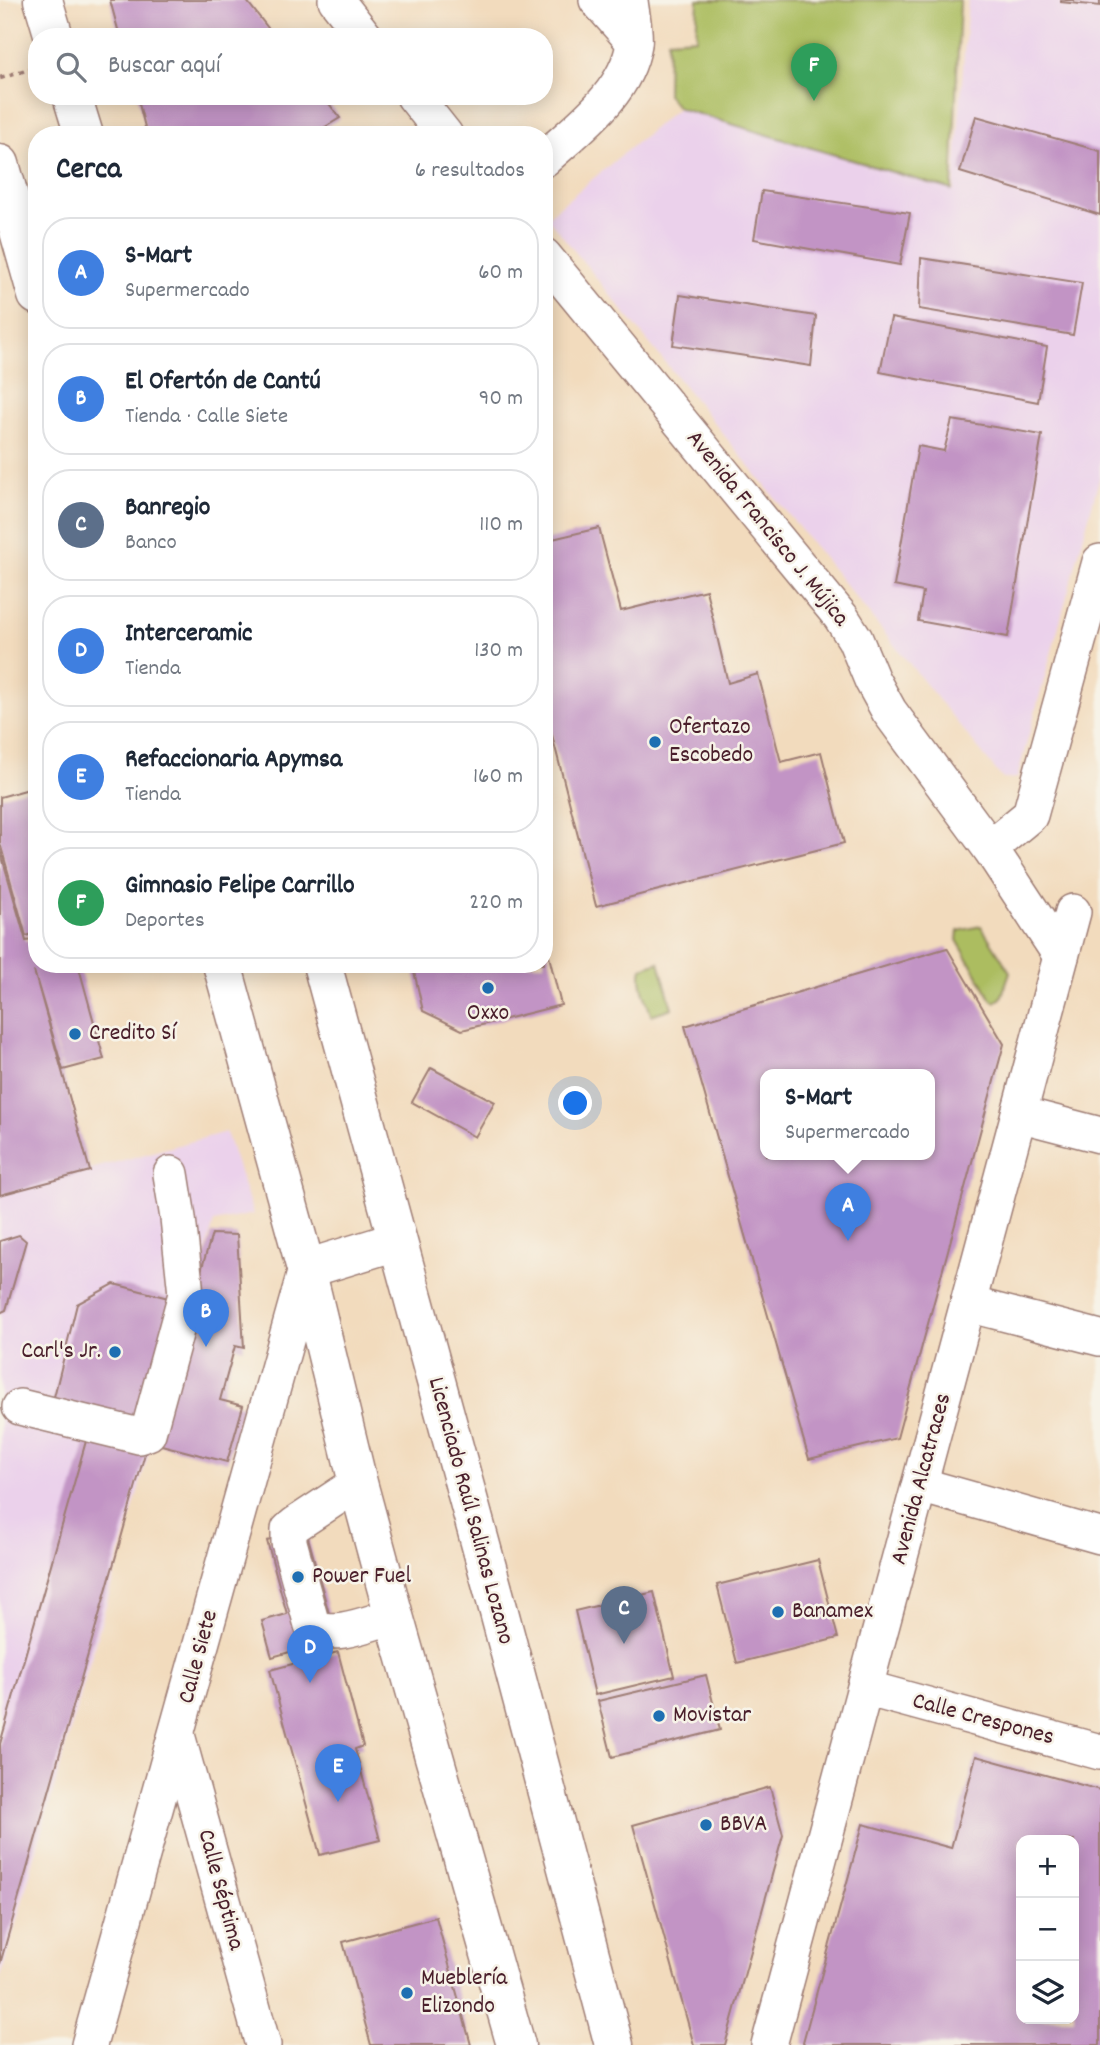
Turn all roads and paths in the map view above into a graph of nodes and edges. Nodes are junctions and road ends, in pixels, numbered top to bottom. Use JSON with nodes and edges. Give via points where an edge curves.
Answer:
{"nodes":[{"id":1,"x":43,"y":0,"type":"edge"},
{"id":2,"x":335,"y":0,"type":"edge"},
{"id":3,"x":597,"y":0,"type":"edge"},
{"id":4,"x":630,"y":0,"type":"edge"},
{"id":5,"x":51,"y":28,"type":"edge"},
{"id":6,"x":358,"y":28,"type":"edge"},
{"id":7,"x":634,"y":42,"type":"junction"},
{"id":8,"x":28,"y":70,"type":"edge"},
{"id":9,"x":0,"y":78,"type":"edge"},
{"id":10,"x":75,"y":105,"type":"edge"},
{"id":11,"x":421,"y":105,"type":"edge"},
{"id":12,"x":81,"y":126,"type":"edge"},
{"id":13,"x":438,"y":126,"type":"edge"},
{"id":14,"x":553,"y":151,"type":"edge"},
{"id":15,"x":2,"y":180,"type":"edge"},
{"id":16,"x":28,"y":265,"type":"edge"},
{"id":17,"x":553,"y":267,"type":"edge"},
{"id":18,"x":1100,"y":562,"type":"edge"},
{"id":19,"x":990,"y":848,"type":"junction"},
{"id":20,"x":1023,"y":899,"type":"junction"},
{"id":21,"x":1086,"y":916,"type":"edge"},
{"id":22,"x":1061,"y":956,"type":"junction"},
{"id":23,"x":224,"y":973,"type":"edge"},
{"id":24,"x":325,"y":973,"type":"edge"},
{"id":25,"x":1019,"y":1114,"type":"junction"},
{"id":26,"x":1100,"y":1135,"type":"edge"},
{"id":27,"x":171,"y":1174,"type":"dead end"},
{"id":28,"x":397,"y":1241,"type":"junction"},
{"id":29,"x":306,"y":1269,"type":"junction"},
{"id":30,"x":968,"y":1304,"type":"junction"},
{"id":31,"x":1100,"y":1338,"type":"edge"},
{"id":32,"x":20,"y":1407,"type":"dead end"},
{"id":33,"x":358,"y":1483,"type":"junction"},
{"id":34,"x":920,"y":1485,"type":"junction"},
{"id":35,"x":1100,"y":1536,"type":"edge"},
{"id":36,"x":394,"y":1616,"type":"junction"},
{"id":37,"x":865,"y":1688,"type":"junction"},
{"id":38,"x":177,"y":1735,"type":"junction"},
{"id":39,"x":1100,"y":1752,"type":"edge"},
{"id":40,"x":89,"y":2045,"type":"edge"},
{"id":41,"x":263,"y":2045,"type":"edge"},
{"id":42,"x":516,"y":2045,"type":"edge"},
{"id":43,"x":614,"y":2045,"type":"edge"},
{"id":44,"x":769,"y":2045,"type":"edge"}],
"edges":[{"from":1,"to":5,"type":"main road"},
{"from":2,"to":6,"type":"street"},
{"from":3,"to":7,"type":"street"},
{"from":4,"to":7,"type":"street"},
{"from":7,"to":14,"type":"street","via":[[626,69],[605,104]]},
{"from":8,"to":9,"type":"path"},
{"from":10,"to":12,"type":"main road"},
{"from":11,"to":13,"type":"street"},
{"from":15,"to":16,"type":"main road"},
{"from":17,"to":19,"type":"street","name":"Avenida Francisco J. Mújica","via":[[841,617],[890,711]]},
{"from":18,"to":19,"type":"street","via":[[1030,815]]},
{"from":19,"to":20,"type":"street","name":"Avenida Francisco J. Mújica"},
{"from":20,"to":21,"type":"street"},
{"from":20,"to":22,"type":"street","name":"Avenida Francisco J. Mújica"},
{"from":21,"to":22,"type":"street","name":"Avenida Alcatraces"},
{"from":22,"to":25,"type":"street","name":"Avenida Alcatraces"},
{"from":23,"to":29,"type":"main road"},
{"from":24,"to":28,"type":"main road","name":"Licenciado Raúl Salinas Lozano"},
{"from":25,"to":26,"type":"street"},
{"from":25,"to":30,"type":"street","name":"Avenida Alcatraces"},
{"from":27,"to":32,"type":"street","via":[[186,1294],[148,1433],[139,1436]]},
{"from":28,"to":29,"type":"main road"},
{"from":28,"to":43,"type":"main road","name":"Licenciado Raúl Salinas Lozano"},
{"from":29,"to":33,"type":"main road"},
{"from":29,"to":38,"type":"street","name":"Calle Siete"},
{"from":30,"to":31,"type":"street"},
{"from":30,"to":34,"type":"street","name":"Avenida Alcatraces"},
{"from":33,"to":36,"type":"main road"},
{"from":33,"to":36,"type":"street","via":[[296,1524],[289,1530],[289,1542],[316,1628],[330,1633]]},
{"from":34,"to":35,"type":"street"},
{"from":34,"to":37,"type":"street","name":"Avenida Alcatraces"},
{"from":36,"to":42,"type":"main road"},
{"from":37,"to":39,"type":"street","name":"Calle Crespones"},
{"from":37,"to":44,"type":"street","name":"Avenida Alcatraces"},
{"from":38,"to":40,"type":"street","name":"Calle Siete"},
{"from":38,"to":41,"type":"street","name":"Calle Séptima"}]}
